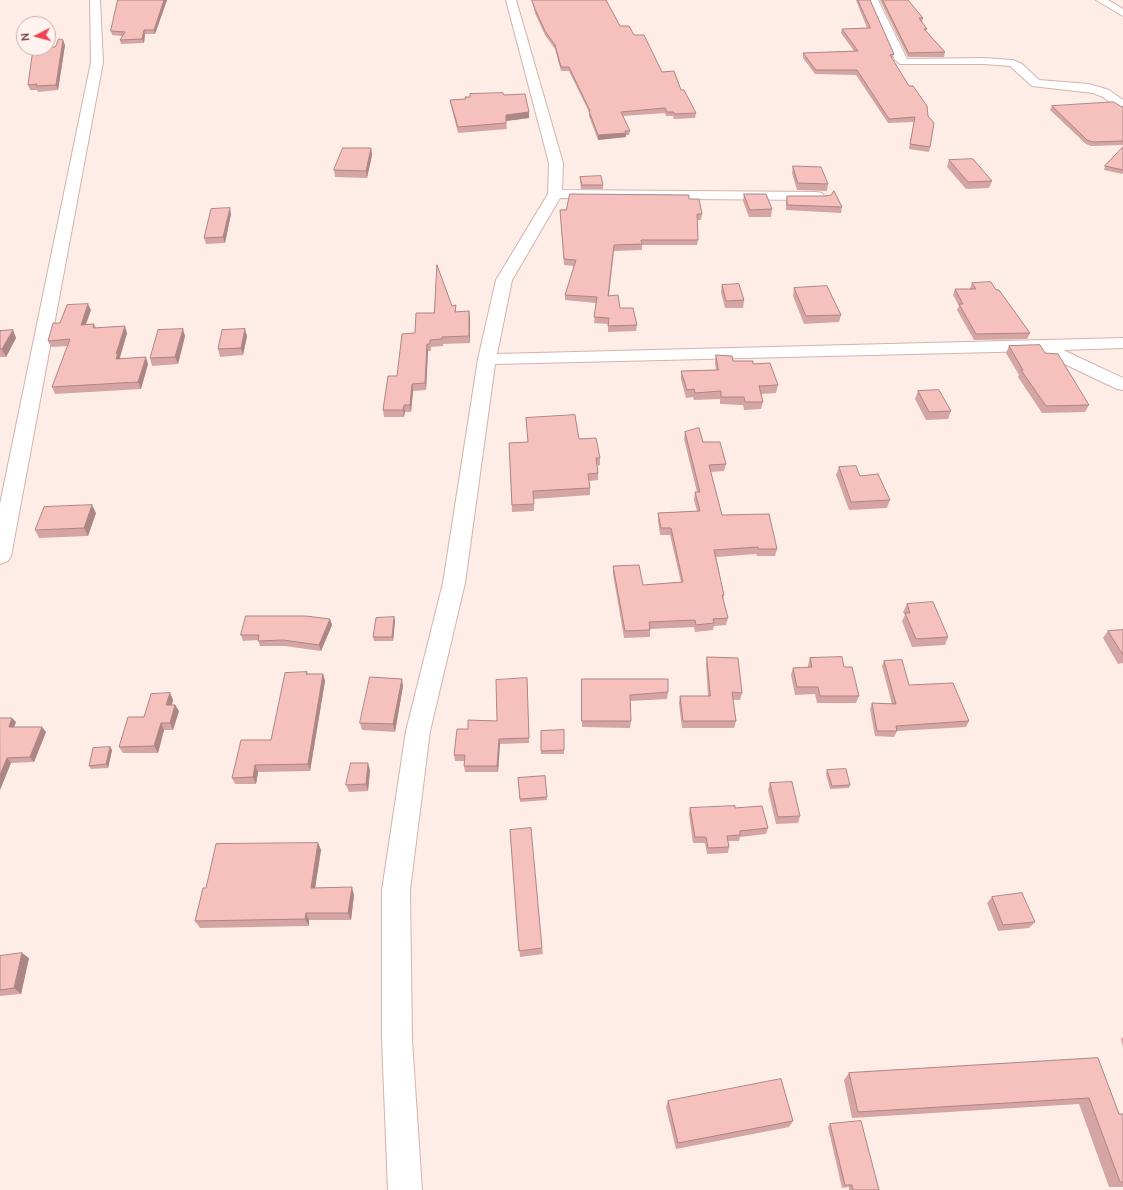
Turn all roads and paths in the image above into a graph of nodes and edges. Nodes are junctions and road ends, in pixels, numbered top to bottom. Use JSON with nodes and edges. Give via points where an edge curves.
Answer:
{"nodes":[{"id":1,"x":95,"y":0,"type":"edge"},
{"id":2,"x":511,"y":0,"type":"edge"},
{"id":3,"x":873,"y":0,"type":"edge"},
{"id":4,"x":1101,"y":0,"type":"edge"},
{"id":5,"x":1123,"y":13,"type":"edge"},
{"id":6,"x":1123,"y":106,"type":"edge"},
{"id":7,"x":556,"y":194,"type":"junction"},
{"id":8,"x":824,"y":196,"type":"edge"},
{"id":9,"x":1123,"y":343,"type":"edge"},
{"id":10,"x":1040,"y":346,"type":"junction"},
{"id":11,"x":487,"y":358,"type":"junction"},
{"id":12,"x":1123,"y":385,"type":"edge"},
{"id":13,"x":0,"y":556,"type":"edge"},
{"id":14,"x":405,"y":1190,"type":"edge"}],
"edges":[{"from":1,"to":13,"type":"street","via":[[97,62]]},
{"from":2,"to":7,"type":"street","via":[[556,163]]},
{"from":3,"to":6,"type":"street","via":[[904,62],[984,61],[1013,64],[1036,83],[1100,91],[1110,95]]},
{"from":4,"to":5,"type":"street"},
{"from":7,"to":8,"type":"street"},
{"from":7,"to":11,"type":"street","via":[[504,280]]},
{"from":9,"to":10,"type":"street"},
{"from":10,"to":11,"type":"street"},
{"from":10,"to":12,"type":"street"},
{"from":11,"to":14,"type":"street","via":[[454,583],[418,731],[396,890],[397,1040]]}]}
